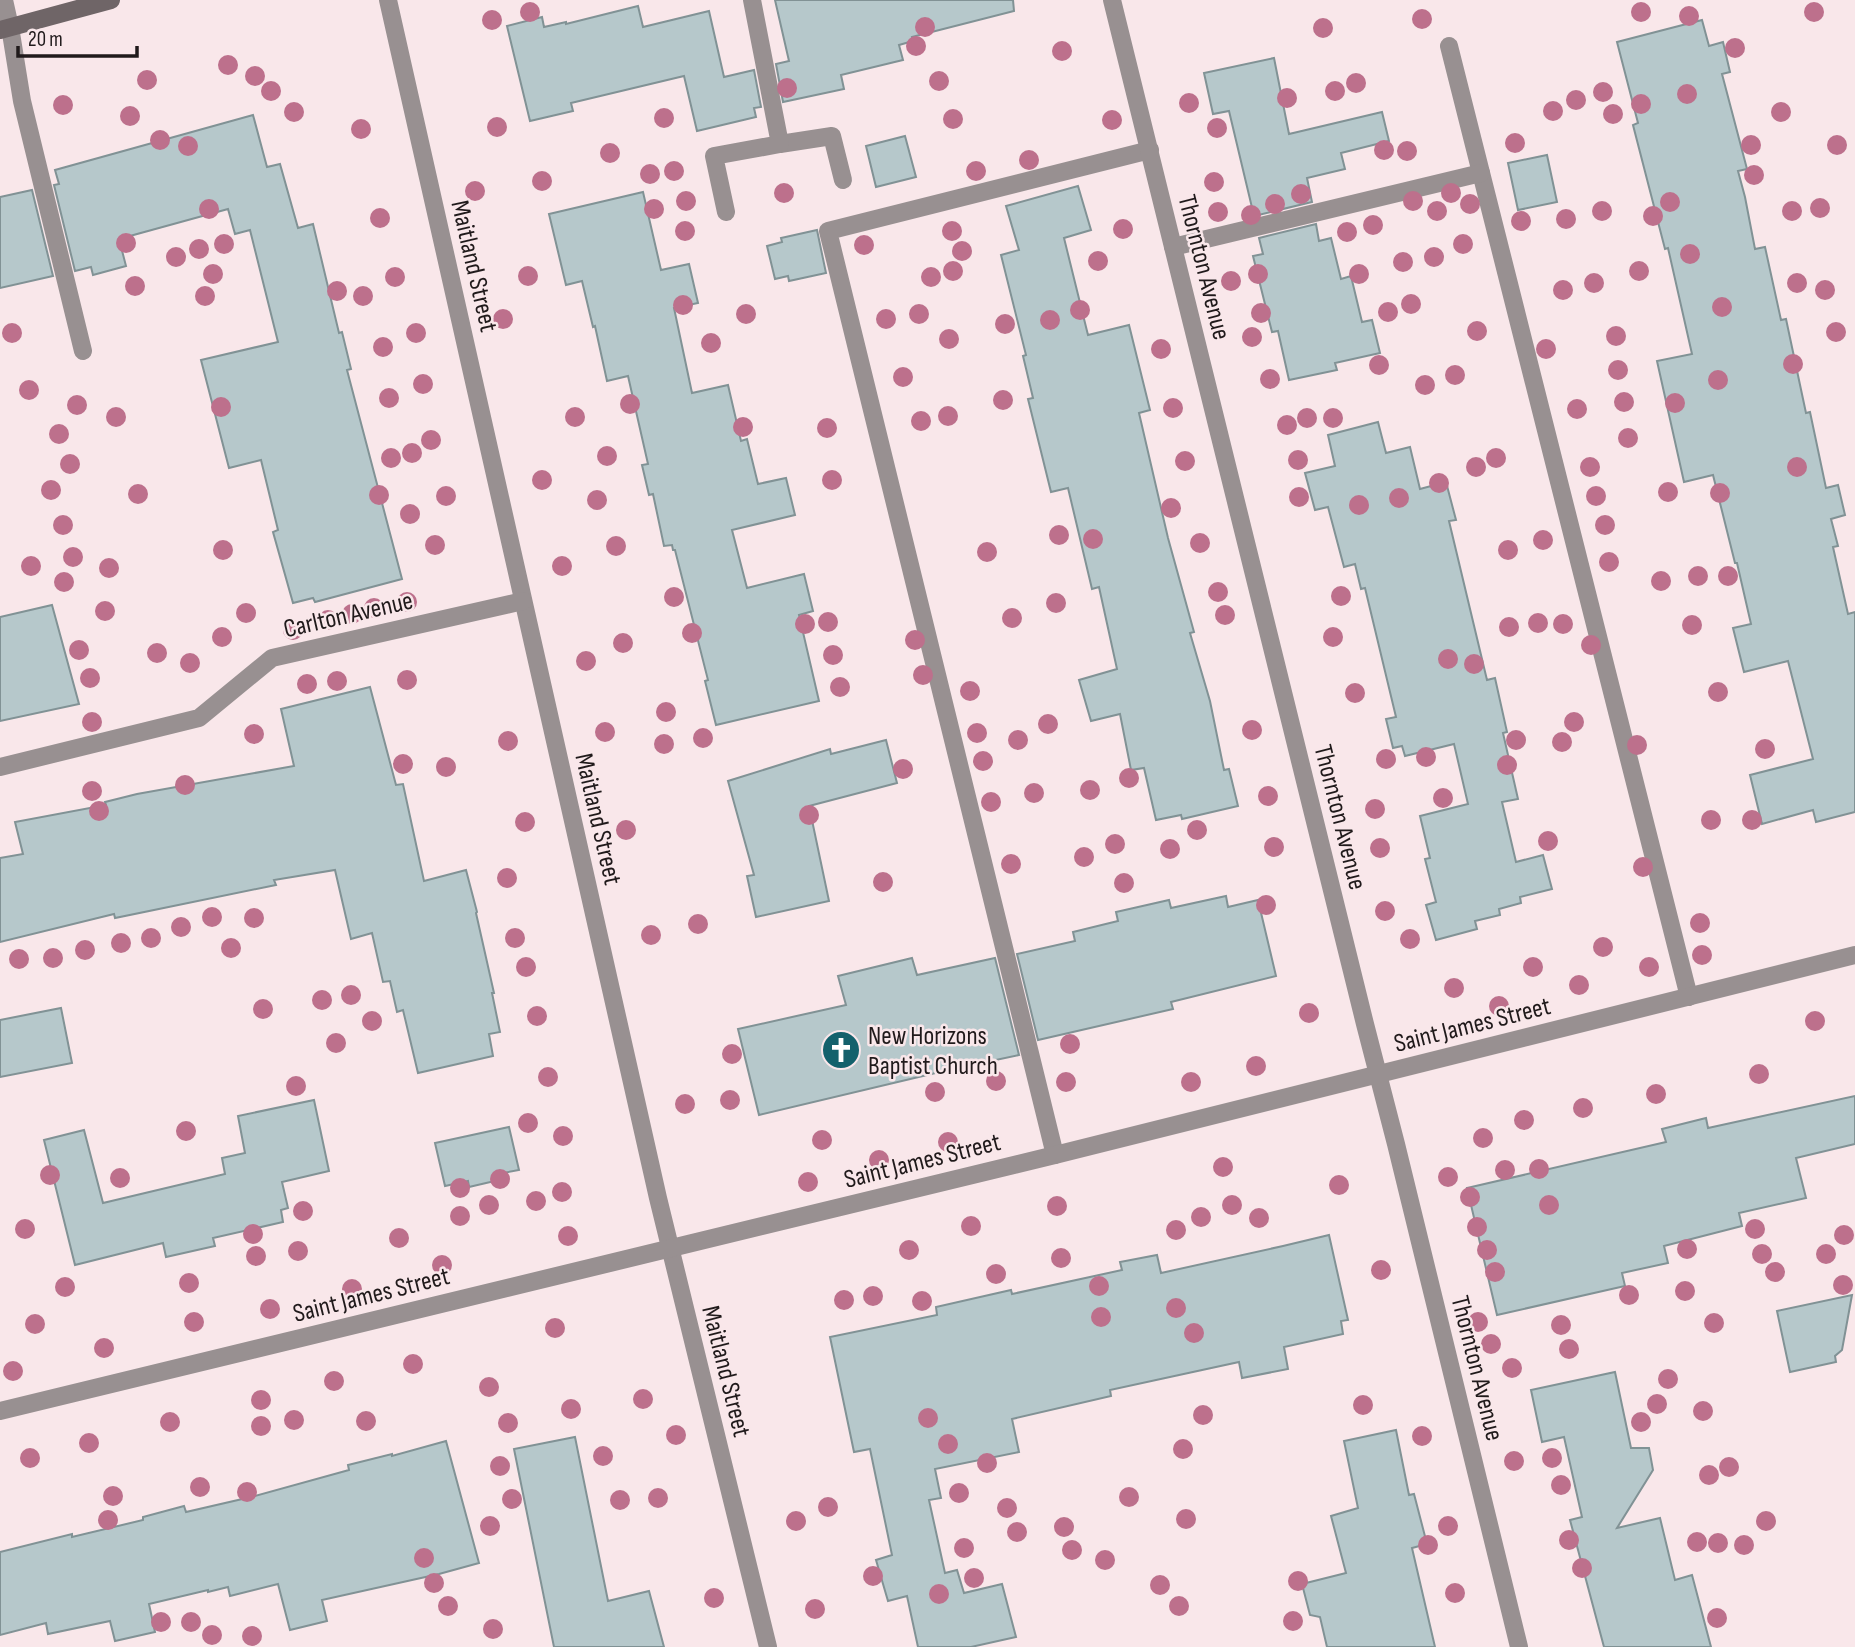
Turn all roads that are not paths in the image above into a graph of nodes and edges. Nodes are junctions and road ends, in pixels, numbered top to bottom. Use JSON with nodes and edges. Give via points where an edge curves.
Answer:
{"nodes":[{"id":1,"x":4,"y":0,"type":"edge"},
{"id":2,"x":111,"y":0,"type":"edge"},
{"id":3,"x":388,"y":0,"type":"edge"},
{"id":4,"x":752,"y":0,"type":"edge"},
{"id":5,"x":1112,"y":0,"type":"edge"},
{"id":6,"x":68,"y":6,"type":"edge"},
{"id":7,"x":5,"y":28,"type":"edge"},
{"id":8,"x":1449,"y":46,"type":"dead end"},
{"id":9,"x":780,"y":144,"type":"junction"},
{"id":10,"x":1150,"y":150,"type":"junction"},
{"id":11,"x":1481,"y":173,"type":"junction"},
{"id":12,"x":843,"y":180,"type":"dead end"},
{"id":13,"x":726,"y":212,"type":"dead end"},
{"id":14,"x":1173,"y":247,"type":"junction"},
{"id":15,"x":83,"y":351,"type":"dead end"},
{"id":16,"x":523,"y":601,"type":"junction"},
{"id":17,"x":0,"y":767,"type":"edge"},
{"id":18,"x":1855,"y":955,"type":"edge"},
{"id":19,"x":1689,"y":997,"type":"junction"},
{"id":20,"x":1379,"y":1075,"type":"junction"},
{"id":21,"x":1055,"y":1155,"type":"junction"},
{"id":22,"x":670,"y":1248,"type":"junction"},
{"id":23,"x":0,"y":1411,"type":"edge"},
{"id":24,"x":768,"y":1647,"type":"edge"},
{"id":25,"x":1519,"y":1647,"type":"edge"}],
"edges":[{"from":1,"to":7,"type":"street"},
{"from":2,"to":6,"type":"main road"},
{"from":3,"to":16,"type":"street","name":"Maitland Street"},
{"from":4,"to":9,"type":"street"},
{"from":5,"to":10,"type":"street","name":"Thornton Avenue"},
{"from":6,"to":7,"type":"main road"},
{"from":7,"to":15,"type":"street"},
{"from":8,"to":11,"type":"street"},
{"from":9,"to":12,"type":"street","via":[[832,136]]},
{"from":9,"to":13,"type":"street","via":[[714,156]]},
{"from":10,"to":14,"type":"street","name":"Thornton Avenue"},
{"from":10,"to":21,"type":"street","via":[[828,232]]},
{"from":11,"to":14,"type":"street"},
{"from":11,"to":19,"type":"street"},
{"from":14,"to":20,"type":"street","name":"Thornton Avenue"},
{"from":16,"to":17,"type":"street","name":"Carlton Avenue","via":[[272,657],[199,718]]},
{"from":16,"to":22,"type":"street","name":"Maitland Street"},
{"from":18,"to":19,"type":"street","name":"Saint James Street"},
{"from":19,"to":20,"type":"street","name":"Saint James Street"},
{"from":20,"to":21,"type":"street","name":"Saint James Street"},
{"from":20,"to":25,"type":"street","name":"Thornton Avenue"},
{"from":21,"to":22,"type":"street","name":"Saint James Street"},
{"from":22,"to":23,"type":"street","name":"Saint James Street"},
{"from":22,"to":24,"type":"street","name":"Maitland Street"}]}
